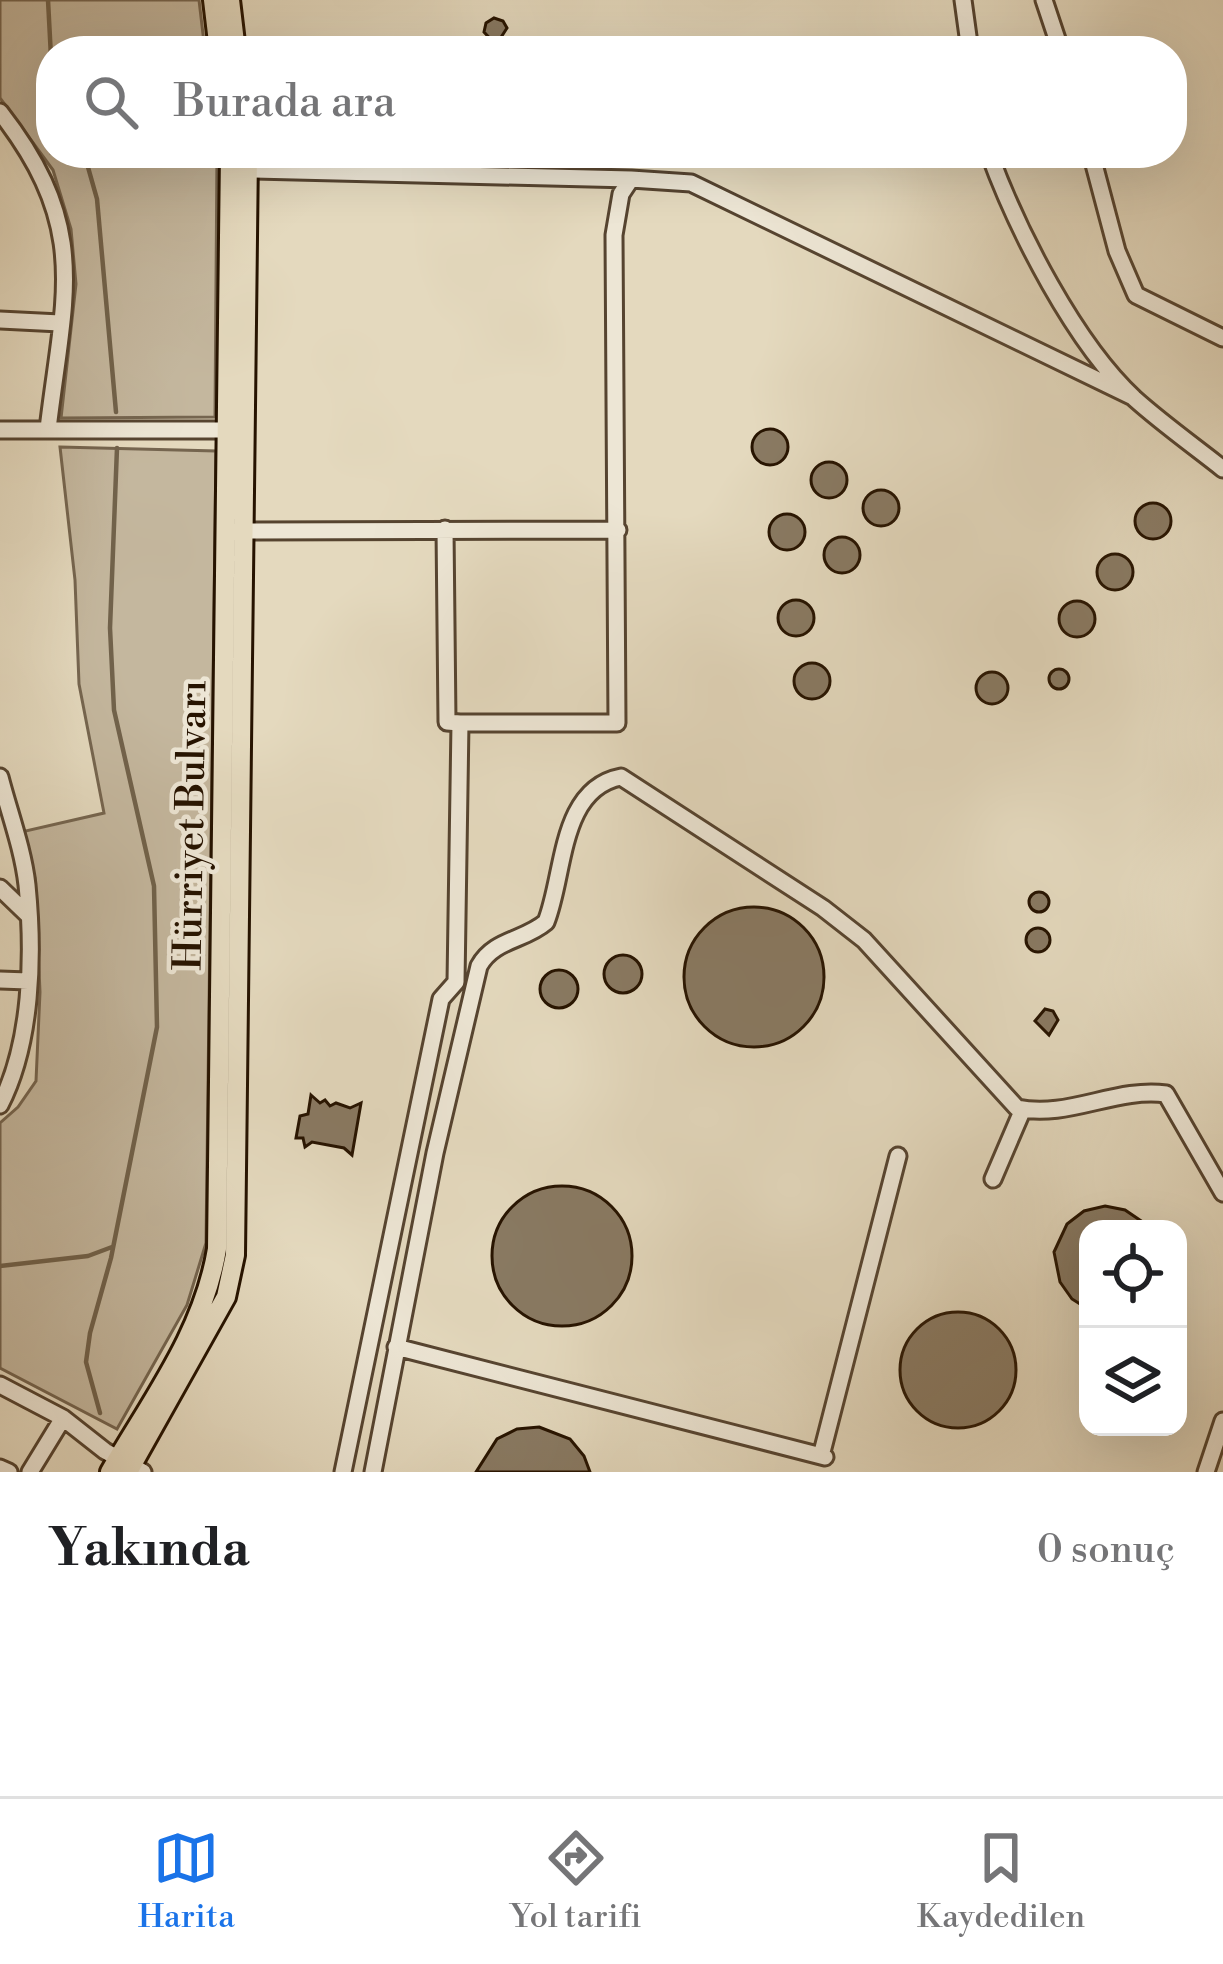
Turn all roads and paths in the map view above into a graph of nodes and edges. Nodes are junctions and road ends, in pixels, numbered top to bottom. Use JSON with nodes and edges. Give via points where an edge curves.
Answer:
{"nodes":[{"id":1,"x":213,"y":0,"type":"edge"},
{"id":2,"x":230,"y":0,"type":"edge"},
{"id":3,"x":963,"y":0,"type":"edge"},
{"id":4,"x":1044,"y":0,"type":"edge"},
{"id":5,"x":217,"y":36,"type":"edge"},
{"id":6,"x":234,"y":36,"type":"edge"},
{"id":7,"x":968,"y":36,"type":"edge"},
{"id":8,"x":1055,"y":36,"type":"edge"},
{"id":9,"x":0,"y":112,"type":"edge"},
{"id":10,"x":36,"y":163,"type":"edge"},
{"id":11,"x":39,"y":168,"type":"edge"},
{"id":12,"x":230,"y":168,"type":"edge"},
{"id":13,"x":249,"y":168,"type":"edge"},
{"id":14,"x":398,"y":168,"type":"edge"},
{"id":15,"x":995,"y":168,"type":"edge"},
{"id":16,"x":1095,"y":168,"type":"edge"},
{"id":17,"x":631,"y":179,"type":"junction"},
{"id":18,"x":0,"y":320,"type":"edge"},
{"id":19,"x":60,"y":323,"type":"junction"},
{"id":20,"x":1223,"y":338,"type":"edge"},
{"id":21,"x":1133,"y":397,"type":"junction"},
{"id":22,"x":48,"y":429,"type":"junction"},
{"id":23,"x":0,"y":430,"type":"edge"},
{"id":24,"x":227,"y":430,"type":"junction"},
{"id":25,"x":1223,"y":469,"type":"edge"},
{"id":26,"x":445,"y":529,"type":"junction"},
{"id":27,"x":618,"y":530,"type":"junction"},
{"id":28,"x":236,"y":531,"type":"junction"},
{"id":29,"x":460,"y":723,"type":"junction"},
{"id":30,"x":0,"y":777,"type":"edge"},
{"id":31,"x":0,"y":888,"type":"edge"},
{"id":32,"x":27,"y":914,"type":"junction"},
{"id":33,"x":0,"y":980,"type":"edge"},
{"id":34,"x":28,"y":981,"type":"junction"},
{"id":35,"x":0,"y":1105,"type":"edge"},
{"id":36,"x":1023,"y":1109,"type":"junction"},
{"id":37,"x":898,"y":1156,"type":"dead end"},
{"id":38,"x":993,"y":1179,"type":"dead end"},
{"id":39,"x":1223,"y":1193,"type":"edge"},
{"id":40,"x":396,"y":1347,"type":"junction"},
{"id":41,"x":0,"y":1385,"type":"edge"},
{"id":42,"x":63,"y":1418,"type":"junction"},
{"id":43,"x":1223,"y":1421,"type":"edge"},
{"id":44,"x":0,"y":1468,"type":"edge"},
{"id":45,"x":126,"y":1468,"type":"edge"},
{"id":46,"x":9,"y":1472,"type":"edge"},
{"id":47,"x":30,"y":1472,"type":"edge"},
{"id":48,"x":343,"y":1472,"type":"edge"},
{"id":49,"x":373,"y":1472,"type":"edge"},
{"id":50,"x":1206,"y":1472,"type":"edge"}],
"edges":[{"from":1,"to":5,"type":"main road"},
{"from":2,"to":6,"type":"main road"},
{"from":3,"to":7,"type":"street"},
{"from":4,"to":8,"type":"street"},
{"from":9,"to":10,"type":"street"},
{"from":11,"to":19,"type":"street","via":[[63,236]]},
{"from":12,"to":24,"type":"main road","name":"Hürriyet Bulvarı"},
{"from":13,"to":28,"type":"main road","name":"Hürriyet Bulvarı"},
{"from":14,"to":17,"type":"street"},
{"from":15,"to":21,"type":"street","via":[[1020,234]]},
{"from":16,"to":20,"type":"street","via":[[1136,295]]},
{"from":17,"to":21,"type":"street","via":[[691,182]]},
{"from":17,"to":27,"type":"street","via":[[614,235]]},
{"from":18,"to":19,"type":"street"},
{"from":19,"to":22,"type":"street"},
{"from":21,"to":25,"type":"street"},
{"from":22,"to":23,"type":"street"},
{"from":22,"to":24,"type":"street"},
{"from":24,"to":28,"type":"main road","name":"Hürriyet Bulvarı"},
{"from":26,"to":27,"type":"street"},
{"from":26,"to":28,"type":"street"},
{"from":26,"to":29,"type":"street","via":[[447,722]]},
{"from":27,"to":29,"type":"street","via":[[617,723]]},
{"from":28,"to":45,"type":"main road","name":"Hürriyet Bulvarı","via":[[217,1249],[210,1292]]},
{"from":29,"to":48,"type":"street","via":[[456,982],[441,999]]},
{"from":30,"to":32,"type":"street"},
{"from":31,"to":32,"type":"street"},
{"from":32,"to":34,"type":"street"},
{"from":33,"to":34,"type":"street"},
{"from":34,"to":35,"type":"street","via":[[18,1065]]},
{"from":36,"to":38,"type":"street"},
{"from":36,"to":39,"type":"street","via":[[1166,1094]]},
{"from":36,"to":40,"type":"street","via":[[864,940],[621,777],[609,779],[579,805],[546,922],[497,945],[478,966]]},
{"from":37,"to":40,"type":"street","via":[[823,1456]]},
{"from":40,"to":49,"type":"street"},
{"from":41,"to":42,"type":"street"},
{"from":42,"to":45,"type":"street"},
{"from":42,"to":47,"type":"street"},
{"from":43,"to":50,"type":"street"},
{"from":44,"to":46,"type":"street"}]}
